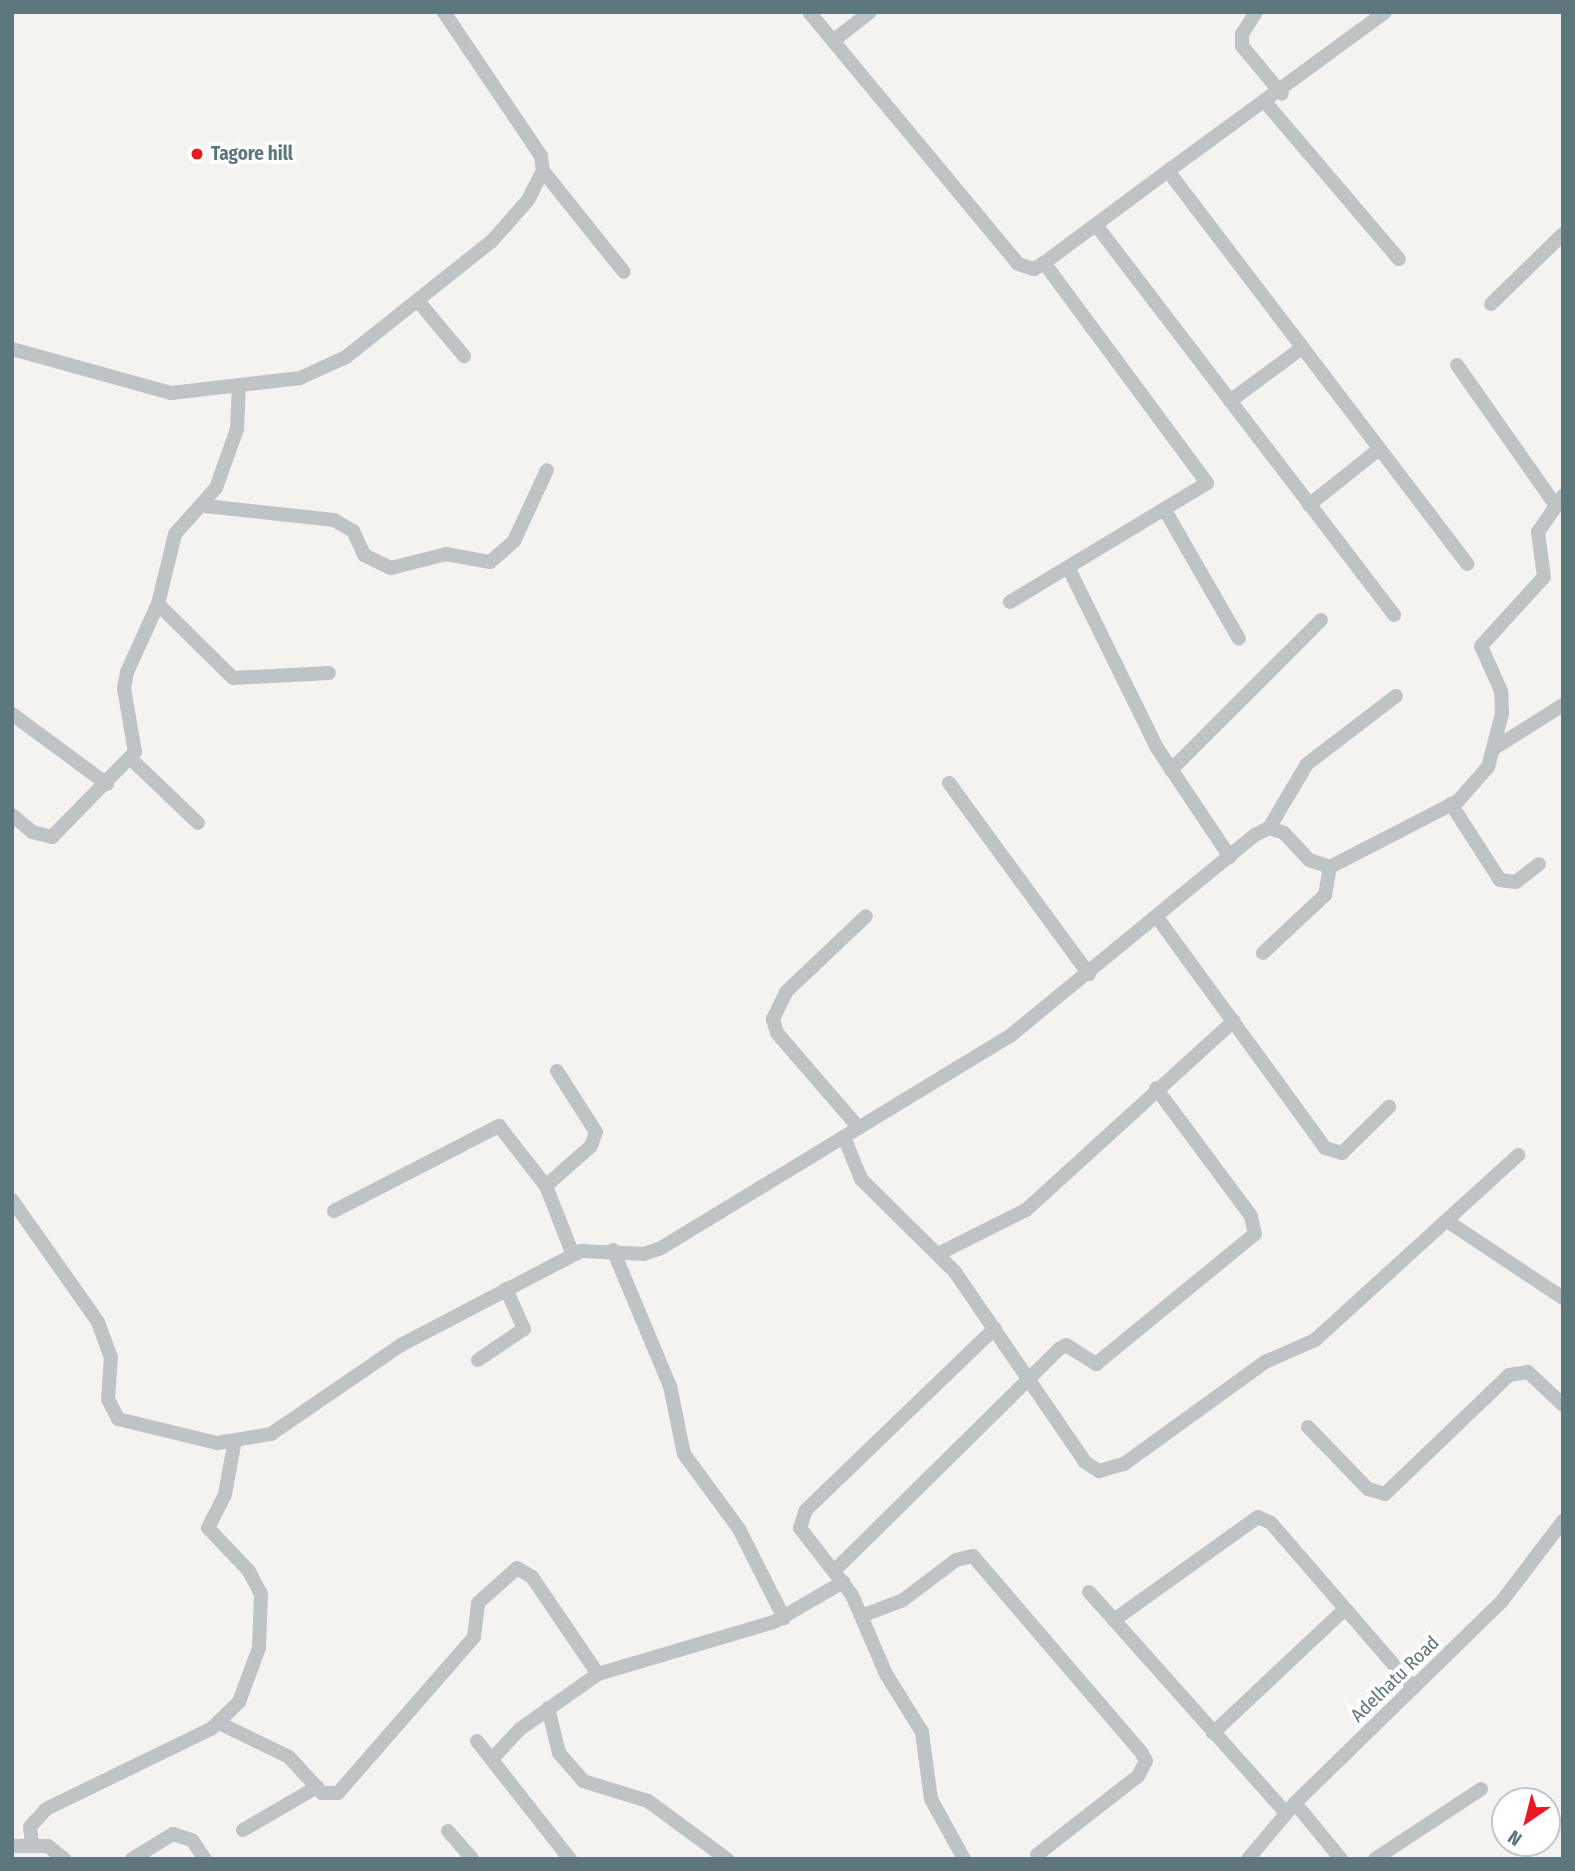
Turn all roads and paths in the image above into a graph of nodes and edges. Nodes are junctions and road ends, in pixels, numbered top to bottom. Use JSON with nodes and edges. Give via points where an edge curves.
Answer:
{"nodes":[{"id":1,"x":444,"y":12,"type":"edge"},
{"id":2,"x":809,"y":12,"type":"edge"},
{"id":3,"x":870,"y":12,"type":"edge"},
{"id":4,"x":1385,"y":12,"type":"edge"},
{"id":5,"x":1253,"y":14,"type":"edge"},
{"id":6,"x":833,"y":41,"type":"junction"},
{"id":7,"x":1282,"y":94,"type":"junction"},
{"id":8,"x":1266,"y":103,"type":"junction"},
{"id":9,"x":543,"y":171,"type":"junction"},
{"id":10,"x":1168,"y":172,"type":"junction"},
{"id":11,"x":1096,"y":225,"type":"junction"},
{"id":12,"x":1563,"y":234,"type":"edge"},
{"id":13,"x":1399,"y":260,"type":"dead end"},
{"id":14,"x":1044,"y":263,"type":"junction"},
{"id":15,"x":624,"y":272,"type":"dead end"},
{"id":16,"x":418,"y":301,"type":"junction"},
{"id":17,"x":1491,"y":304,"type":"dead end"},
{"id":18,"x":1302,"y":348,"type":"junction"},
{"id":19,"x":12,"y":349,"type":"edge"},
{"id":20,"x":464,"y":356,"type":"dead end"},
{"id":21,"x":1458,"y":365,"type":"dead end"},
{"id":22,"x":239,"y":386,"type":"junction"},
{"id":23,"x":1230,"y":401,"type":"junction"},
{"id":24,"x":1378,"y":450,"type":"junction"},
{"id":25,"x":547,"y":470,"type":"dead end"},
{"id":26,"x":1559,"y":499,"type":"edge"},
{"id":27,"x":1309,"y":505,"type":"junction"},
{"id":28,"x":205,"y":506,"type":"junction"},
{"id":29,"x":1166,"y":512,"type":"junction"},
{"id":30,"x":1467,"y":564,"type":"dead end"},
{"id":31,"x":1069,"y":569,"type":"junction"},
{"id":32,"x":1010,"y":602,"type":"dead end"},
{"id":33,"x":158,"y":604,"type":"junction"},
{"id":34,"x":1394,"y":615,"type":"dead end"},
{"id":35,"x":1321,"y":621,"type":"dead end"},
{"id":36,"x":1239,"y":639,"type":"dead end"},
{"id":37,"x":329,"y":673,"type":"dead end"},
{"id":38,"x":1396,"y":696,"type":"dead end"},
{"id":39,"x":1563,"y":705,"type":"edge"},
{"id":40,"x":12,"y":714,"type":"edge"},
{"id":41,"x":1493,"y":749,"type":"junction"},
{"id":42,"x":130,"y":758,"type":"junction"},
{"id":43,"x":1171,"y":770,"type":"junction"},
{"id":44,"x":107,"y":783,"type":"junction"},
{"id":45,"x":949,"y":783,"type":"dead end"},
{"id":46,"x":1451,"y":804,"type":"junction"},
{"id":47,"x":12,"y":815,"type":"edge"},
{"id":48,"x":198,"y":823,"type":"dead end"},
{"id":49,"x":1269,"y":828,"type":"junction"},
{"id":50,"x":1230,"y":857,"type":"junction"},
{"id":51,"x":1539,"y":864,"type":"dead end"},
{"id":52,"x":1330,"y":867,"type":"junction"},
{"id":53,"x":866,"y":916,"type":"dead end"},
{"id":54,"x":1159,"y":920,"type":"junction"},
{"id":55,"x":1263,"y":953,"type":"dead end"},
{"id":56,"x":1089,"y":974,"type":"junction"},
{"id":57,"x":1234,"y":1021,"type":"junction"},
{"id":58,"x":557,"y":1071,"type":"dead end"},
{"id":59,"x":1156,"y":1088,"type":"junction"},
{"id":60,"x":1389,"y":1107,"type":"dead end"},
{"id":61,"x":859,"y":1128,"type":"junction"},
{"id":62,"x":844,"y":1137,"type":"junction"},
{"id":63,"x":1518,"y":1155,"type":"dead end"},
{"id":64,"x":546,"y":1186,"type":"junction"},
{"id":65,"x":12,"y":1200,"type":"edge"},
{"id":66,"x":334,"y":1211,"type":"dead end"},
{"id":67,"x":1447,"y":1220,"type":"junction"},
{"id":68,"x":613,"y":1250,"type":"junction"},
{"id":69,"x":940,"y":1253,"type":"junction"},
{"id":70,"x":573,"y":1255,"type":"junction"},
{"id":71,"x":506,"y":1289,"type":"junction"},
{"id":72,"x":1563,"y":1298,"type":"edge"},
{"id":73,"x":995,"y":1328,"type":"junction"},
{"id":74,"x":478,"y":1360,"type":"dead end"},
{"id":75,"x":1027,"y":1379,"type":"junction"},
{"id":76,"x":1563,"y":1405,"type":"edge"},
{"id":77,"x":1308,"y":1427,"type":"dead end"},
{"id":78,"x":234,"y":1444,"type":"junction"},
{"id":79,"x":1563,"y":1521,"type":"edge"},
{"id":80,"x":1558,"y":1540,"type":"edge"},
{"id":81,"x":839,"y":1576,"type":"junction"},
{"id":82,"x":1089,"y":1592,"type":"dead end"},
{"id":83,"x":1343,"y":1611,"type":"junction"},
{"id":84,"x":864,"y":1615,"type":"junction"},
{"id":85,"x":784,"y":1618,"type":"junction"},
{"id":86,"x":1114,"y":1620,"type":"junction"},
{"id":87,"x":598,"y":1674,"type":"junction"},
{"id":88,"x":1414,"y":1688,"type":"junction"},
{"id":89,"x":548,"y":1708,"type":"junction"},
{"id":90,"x":219,"y":1723,"type":"junction"},
{"id":91,"x":1213,"y":1733,"type":"junction"},
{"id":92,"x":477,"y":1741,"type":"dead end"},
{"id":93,"x":492,"y":1759,"type":"junction"},
{"id":94,"x":317,"y":1787,"type":"junction"},
{"id":95,"x":1482,"y":1789,"type":"dead end"},
{"id":96,"x":1290,"y":1808,"type":"junction"},
{"id":97,"x":243,"y":1830,"type":"dead end"},
{"id":98,"x":449,"y":1831,"type":"dead end"},
{"id":99,"x":32,"y":1843,"type":"junction"},
{"id":100,"x":12,"y":1846,"type":"edge"},
{"id":101,"x":1037,"y":1855,"type":"dead end"},
{"id":102,"x":64,"y":1859,"type":"edge"},
{"id":103,"x":132,"y":1859,"type":"edge"},
{"id":104,"x":205,"y":1859,"type":"edge"},
{"id":105,"x":472,"y":1859,"type":"edge"},
{"id":106,"x":570,"y":1859,"type":"edge"},
{"id":107,"x":727,"y":1859,"type":"edge"},
{"id":108,"x":964,"y":1859,"type":"edge"},
{"id":109,"x":1248,"y":1859,"type":"edge"},
{"id":110,"x":1341,"y":1859,"type":"edge"},
{"id":111,"x":1375,"y":1859,"type":"edge"}],
"edges":[{"from":1,"to":9,"type":"street","via":[[541,156]]},
{"from":2,"to":6,"type":"street"},
{"from":3,"to":6,"type":"street"},
{"from":4,"to":7,"type":"street"},
{"from":5,"to":7,"type":"street","via":[[1242,46]]},
{"from":6,"to":14,"type":"street","via":[[1007,254],[1034,269]]},
{"from":7,"to":8,"type":"street"},
{"from":8,"to":10,"type":"street"},
{"from":8,"to":13,"type":"street"},
{"from":9,"to":15,"type":"street"},
{"from":9,"to":16,"type":"street","via":[[528,200],[492,241]]},
{"from":10,"to":11,"type":"street"},
{"from":10,"to":18,"type":"street"},
{"from":11,"to":14,"type":"street"},
{"from":11,"to":23,"type":"street"},
{"from":12,"to":17,"type":"street"},
{"from":14,"to":29,"type":"street","via":[[1206,474],[1201,492]]},
{"from":16,"to":20,"type":"street"},
{"from":16,"to":22,"type":"street","via":[[323,370]]},
{"from":18,"to":23,"type":"street"},
{"from":18,"to":24,"type":"street"},
{"from":19,"to":22,"type":"street","via":[[160,391]]},
{"from":21,"to":26,"type":"street"},
{"from":22,"to":28,"type":"street","via":[[237,429]]},
{"from":23,"to":27,"type":"street"},
{"from":24,"to":27,"type":"street"},
{"from":24,"to":30,"type":"street"},
{"from":25,"to":28,"type":"street","via":[[514,541],[490,562],[446,554],[391,568],[364,555],[353,531],[334,520]]},
{"from":26,"to":41,"type":"street","via":[[1538,532],[1544,577],[1481,646],[1501,691]]},
{"from":27,"to":34,"type":"street"},
{"from":28,"to":33,"type":"street","via":[[175,534]]},
{"from":29,"to":31,"type":"street"},
{"from":29,"to":36,"type":"street"},
{"from":31,"to":32,"type":"street"},
{"from":31,"to":43,"type":"street"},
{"from":33,"to":37,"type":"street","via":[[233,678]]},
{"from":33,"to":42,"type":"street","via":[[124,688],[136,743]]},
{"from":35,"to":43,"type":"street"},
{"from":38,"to":49,"type":"street","via":[[1307,764]]},
{"from":39,"to":41,"type":"street"},
{"from":40,"to":44,"type":"street"},
{"from":41,"to":46,"type":"street","via":[[1473,788]]},
{"from":42,"to":44,"type":"street"},
{"from":42,"to":48,"type":"street"},
{"from":43,"to":50,"type":"street"},
{"from":44,"to":47,"type":"street","via":[[52,837],[32,832]]},
{"from":45,"to":56,"type":"street"},
{"from":46,"to":51,"type":"street","via":[[1500,880],[1516,882]]},
{"from":46,"to":52,"type":"street"},
{"from":49,"to":50,"type":"street"},
{"from":49,"to":52,"type":"street","via":[[1284,833],[1309,860]]},
{"from":50,"to":54,"type":"street"},
{"from":52,"to":55,"type":"street","via":[[1325,895]]},
{"from":53,"to":61,"type":"street","via":[[786,992],[773,1019],[776,1033]]},
{"from":54,"to":56,"type":"street"},
{"from":54,"to":57,"type":"street"},
{"from":56,"to":61,"type":"street","via":[[1010,1036]]},
{"from":57,"to":59,"type":"street"},
{"from":57,"to":60,"type":"street","via":[[1333,1152],[1342,1153]]},
{"from":58,"to":64,"type":"street","via":[[596,1140]]},
{"from":59,"to":69,"type":"street","via":[[1026,1210]]},
{"from":59,"to":75,"type":"street","via":[[1251,1216],[1255,1234],[1096,1364],[1066,1345]]},
{"from":61,"to":62,"type":"street"},
{"from":62,"to":68,"type":"street","via":[[661,1248],[644,1254]]},
{"from":62,"to":69,"type":"street","via":[[861,1179]]},
{"from":63,"to":67,"type":"street"},
{"from":64,"to":66,"type":"street","via":[[499,1126]]},
{"from":64,"to":70,"type":"street"},
{"from":65,"to":78,"type":"street","via":[[98,1322],[111,1357],[108,1399],[118,1419]]},
{"from":67,"to":72,"type":"street"},
{"from":67,"to":75,"type":"street","via":[[1315,1340],[1265,1362],[1112,1469],[1099,1471],[1085,1462]]},
{"from":68,"to":70,"type":"street"},
{"from":68,"to":85,"type":"street","via":[[670,1386],[684,1454],[732,1519]]},
{"from":69,"to":73,"type":"street"},
{"from":70,"to":71,"type":"street"},
{"from":71,"to":74,"type":"street","via":[[524,1329]]},
{"from":71,"to":78,"type":"street","via":[[390,1352],[294,1422]]},
{"from":73,"to":75,"type":"street"},
{"from":73,"to":81,"type":"street","via":[[806,1510],[800,1528]]},
{"from":75,"to":81,"type":"street"},
{"from":76,"to":77,"type":"street","via":[[1528,1372],[1509,1375],[1385,1494],[1368,1489]]},
{"from":78,"to":90,"type":"street","via":[[225,1494],[208,1528],[249,1571],[265,1620],[239,1702]]},
{"from":79,"to":80,"type":"street","name":"Adelhatu Road"},
{"from":80,"to":88,"type":"street","name":"Adelhatu Road"},
{"from":81,"to":84,"type":"street"},
{"from":81,"to":85,"type":"street"},
{"from":82,"to":86,"type":"street"},
{"from":83,"to":86,"type":"street","via":[[1271,1523],[1258,1517]]},
{"from":83,"to":88,"type":"street"},
{"from":83,"to":91,"type":"street"},
{"from":84,"to":101,"type":"street","via":[[902,1600],[956,1560],[973,1556],[1141,1752],[1146,1761],[1138,1776]]},
{"from":84,"to":108,"type":"street","via":[[886,1674],[922,1732],[939,1820]]},
{"from":85,"to":87,"type":"street"},
{"from":86,"to":91,"type":"street"},
{"from":87,"to":89,"type":"street"},
{"from":87,"to":94,"type":"street","via":[[532,1577],[510,1570],[478,1604],[474,1637],[338,1793],[331,1796]]},
{"from":88,"to":96,"type":"street","name":"Adelhatu Road"},
{"from":89,"to":93,"type":"street"},
{"from":89,"to":107,"type":"street","via":[[559,1753],[583,1781],[648,1801]]},
{"from":90,"to":94,"type":"street","via":[[289,1757]]},
{"from":90,"to":99,"type":"street","via":[[46,1809],[30,1827]]},
{"from":91,"to":96,"type":"street"},
{"from":92,"to":93,"type":"street"},
{"from":93,"to":106,"type":"street"},
{"from":94,"to":97,"type":"street"},
{"from":95,"to":111,"type":"street"},
{"from":96,"to":109,"type":"street","name":"Adelhatu Road"},
{"from":96,"to":110,"type":"street"},
{"from":98,"to":105,"type":"street"},
{"from":99,"to":100,"type":"street"},
{"from":99,"to":102,"type":"street"},
{"from":103,"to":104,"type":"street","via":[[173,1834],[192,1840]]}]}
